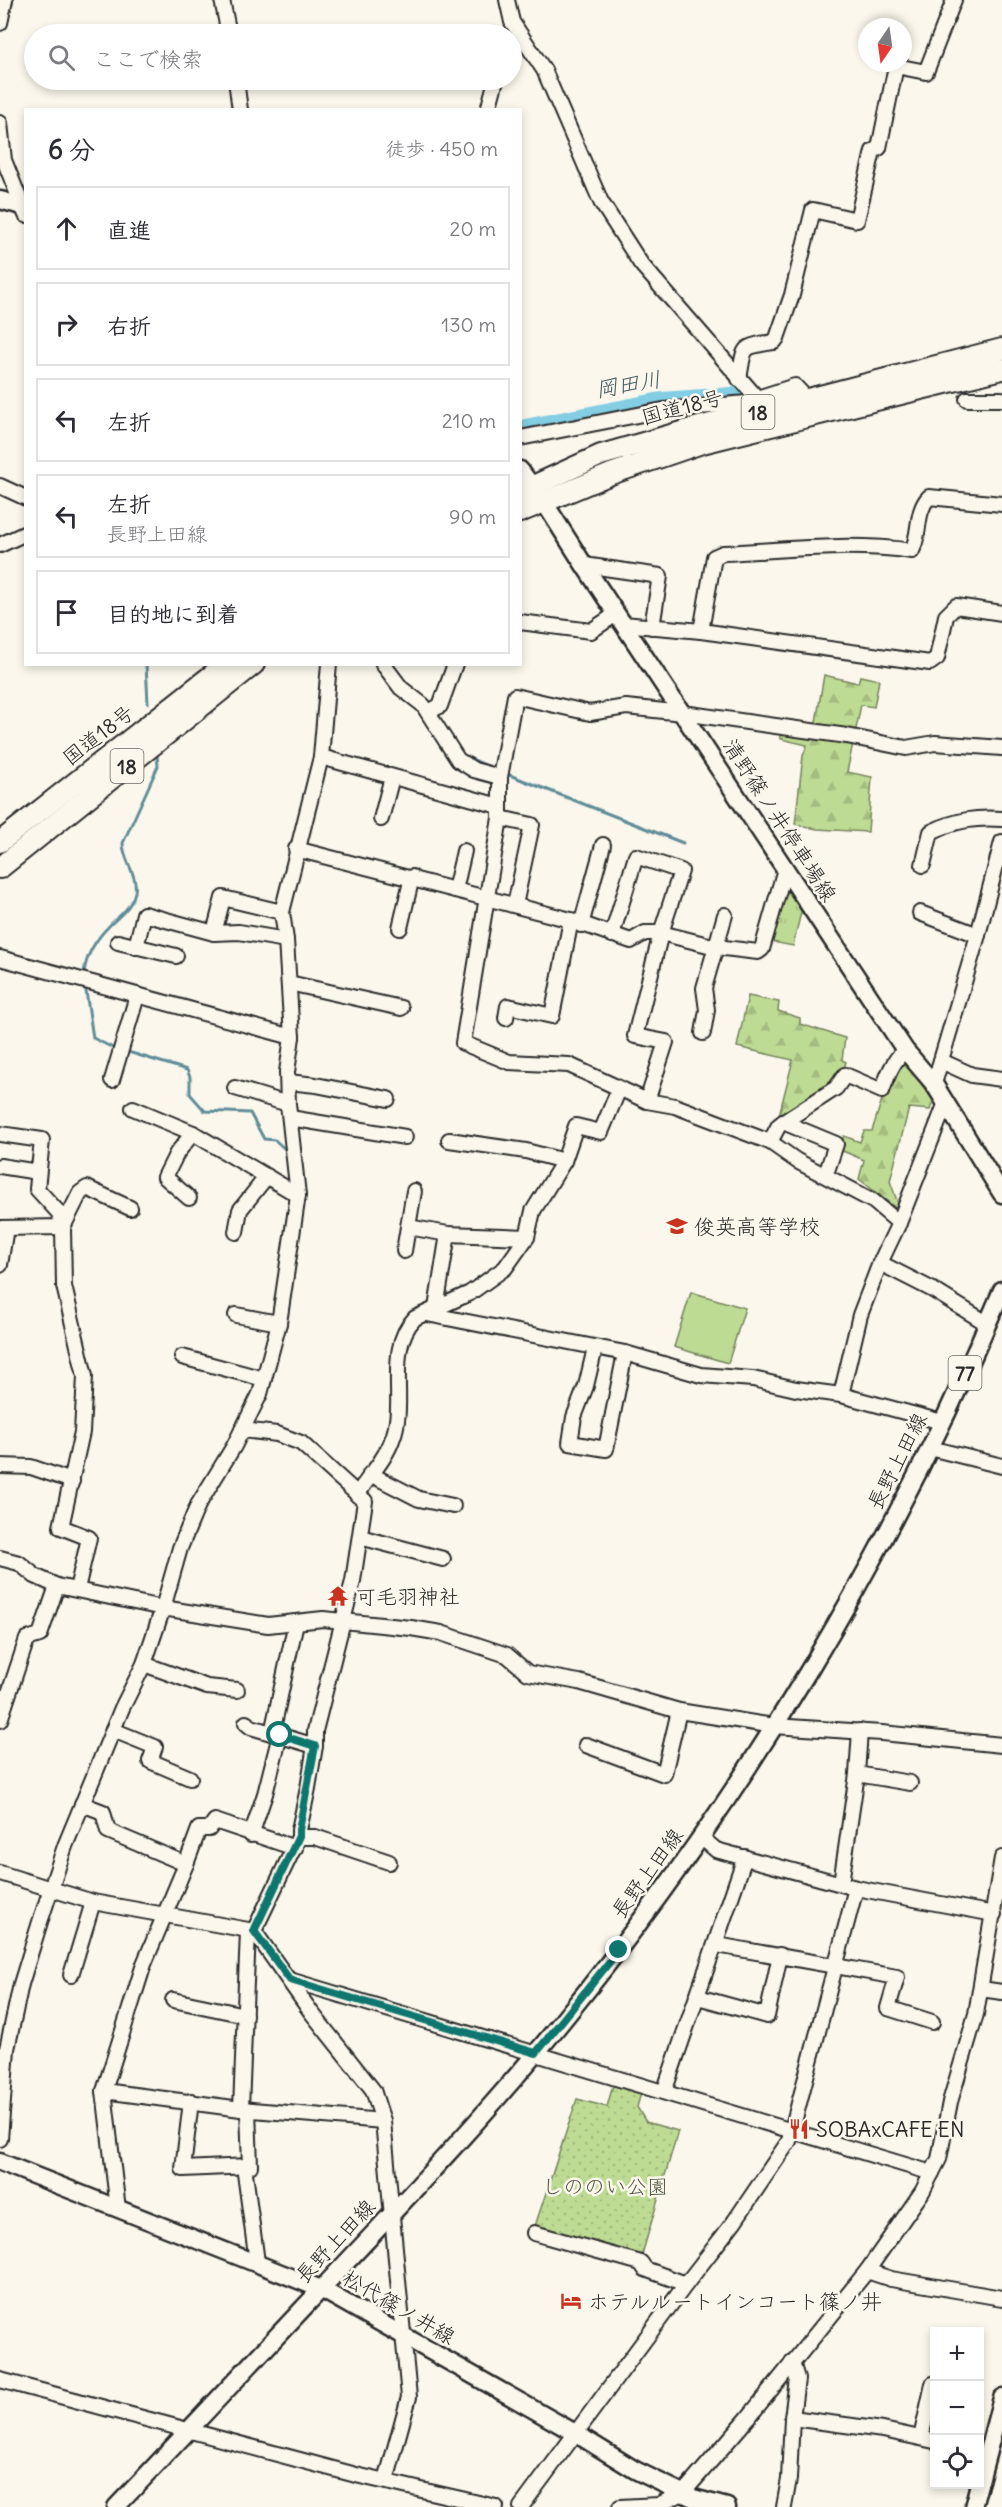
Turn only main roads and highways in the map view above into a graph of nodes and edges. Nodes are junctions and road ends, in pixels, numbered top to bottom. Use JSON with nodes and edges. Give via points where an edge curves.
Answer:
{"nodes":[{"id":1,"x":0,"y":200,"type":"edge"},
{"id":2,"x":24,"y":209,"type":"edge"},
{"id":3,"x":1002,"y":349,"type":"edge"},
{"id":4,"x":1002,"y":369,"type":"edge"},
{"id":5,"x":522,"y":474,"type":"edge"},
{"id":6,"x":532,"y":494,"type":"edge"},
{"id":7,"x":522,"y":509,"type":"edge"},
{"id":8,"x":223,"y":666,"type":"edge"},
{"id":9,"x":252,"y":666,"type":"edge"},
{"id":10,"x":0,"y":842,"type":"edge"},
{"id":11,"x":0,"y":868,"type":"edge"},
{"id":12,"x":1002,"y":1194,"type":"edge"},
{"id":13,"x":1002,"y":1290,"type":"edge"},
{"id":14,"x":0,"y":2162,"type":"edge"},
{"id":15,"x":321,"y":2289,"type":"junction"},
{"id":16,"x":1002,"y":2398,"type":"edge"},
{"id":17,"x":984,"y":2449,"type":"edge"},
{"id":18,"x":978,"y":2489,"type":"edge"},
{"id":19,"x":116,"y":2507,"type":"edge"},
{"id":20,"x":727,"y":2507,"type":"edge"},
{"id":21,"x":973,"y":2507,"type":"edge"}],
"edges":[{"from":1,"to":2,"type":"main road"},
{"from":3,"to":6,"type":"highway","name":"国道18号","number":"18","via":[[601,455]]},
{"from":4,"to":6,"type":"highway","name":"国道18号","number":"18","via":[[702,443],[611,474]]},
{"from":5,"to":6,"type":"main road","name":"清野篠ノ井停車場線"},
{"from":6,"to":7,"type":"highway","name":"国道18号","number":"18"},
{"from":6,"to":12,"type":"main road","name":"清野篠ノ井停車場線","via":[[584,565],[905,1050],[934,1084]]},
{"from":8,"to":10,"type":"highway","name":"国道18号","number":"18"},
{"from":9,"to":11,"type":"highway","name":"国道18号","number":"18"},
{"from":13,"to":15,"type":"main road","name":"長野上田線","number":"77","via":[[930,1448],[851,1598],[701,1837],[619,1950],[536,2053]]},
{"from":14,"to":15,"type":"main road","name":"松代篠ノ井線"},
{"from":15,"to":19,"type":"main road","name":"長野上田線","number":"77"},
{"from":15,"to":20,"type":"main road","name":"松代篠ノ井線","via":[[635,2470],[684,2493]]},
{"from":16,"to":17,"type":"main road"},
{"from":18,"to":21,"type":"main road"}]}
